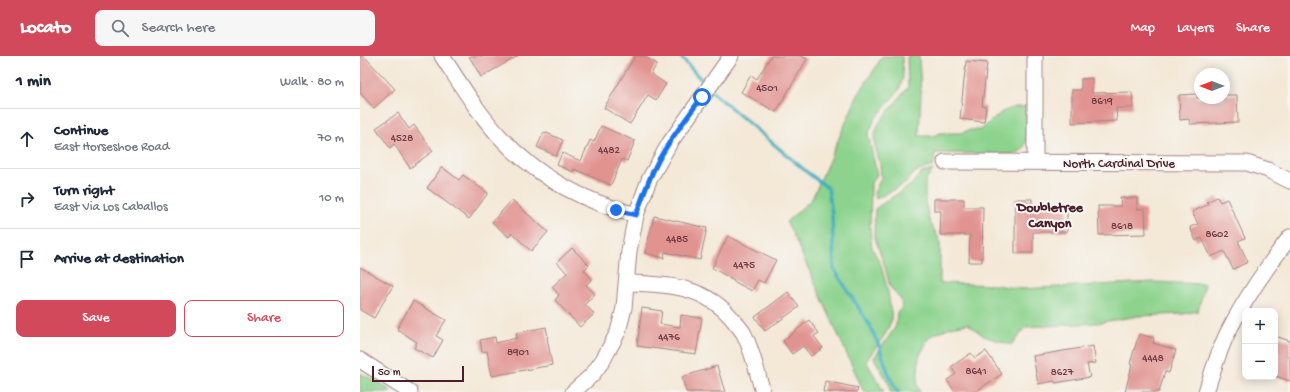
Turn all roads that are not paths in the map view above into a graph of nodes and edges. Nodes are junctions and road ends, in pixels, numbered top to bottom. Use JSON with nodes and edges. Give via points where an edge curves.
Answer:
{"nodes":[{"id":1,"x":442,"y":56,"type":"edge"},
{"id":2,"x":731,"y":56,"type":"edge"},
{"id":3,"x":1035,"y":56,"type":"edge"},
{"id":4,"x":945,"y":162,"type":"dead end"},
{"id":5,"x":1035,"y":162,"type":"junction"},
{"id":6,"x":1290,"y":181,"type":"edge"},
{"id":7,"x":636,"y":215,"type":"junction"},
{"id":8,"x":1290,"y":237,"type":"edge"},
{"id":9,"x":627,"y":283,"type":"junction"},
{"id":10,"x":360,"y":360,"type":"edge"},
{"id":11,"x":410,"y":392,"type":"edge"},
{"id":12,"x":573,"y":392,"type":"edge"},
{"id":13,"x":763,"y":392,"type":"edge"},
{"id":14,"x":1206,"y":392,"type":"edge"}],
"edges":[{"from":1,"to":7,"type":"street","via":[[477,108],[502,140],[523,160],[548,178],[589,200]]},
{"from":2,"to":7,"type":"street","via":[[657,163]]},
{"from":3,"to":5,"type":"street"},
{"from":4,"to":5,"type":"street","name":"North Cardinal Drive"},
{"from":5,"to":6,"type":"street","name":"North Cardinal Drive","via":[[1247,163]]},
{"from":7,"to":9,"type":"street","via":[[629,251]]},
{"from":8,"to":14,"type":"street","via":[[1247,297],[1226,336]]},
{"from":9,"to":12,"type":"street","via":[[624,308],[615,339],[592,375]]},
{"from":9,"to":13,"type":"street","via":[[674,286],[702,295],[716,303],[743,333],[752,352]]},
{"from":10,"to":11,"type":"street"}]}
